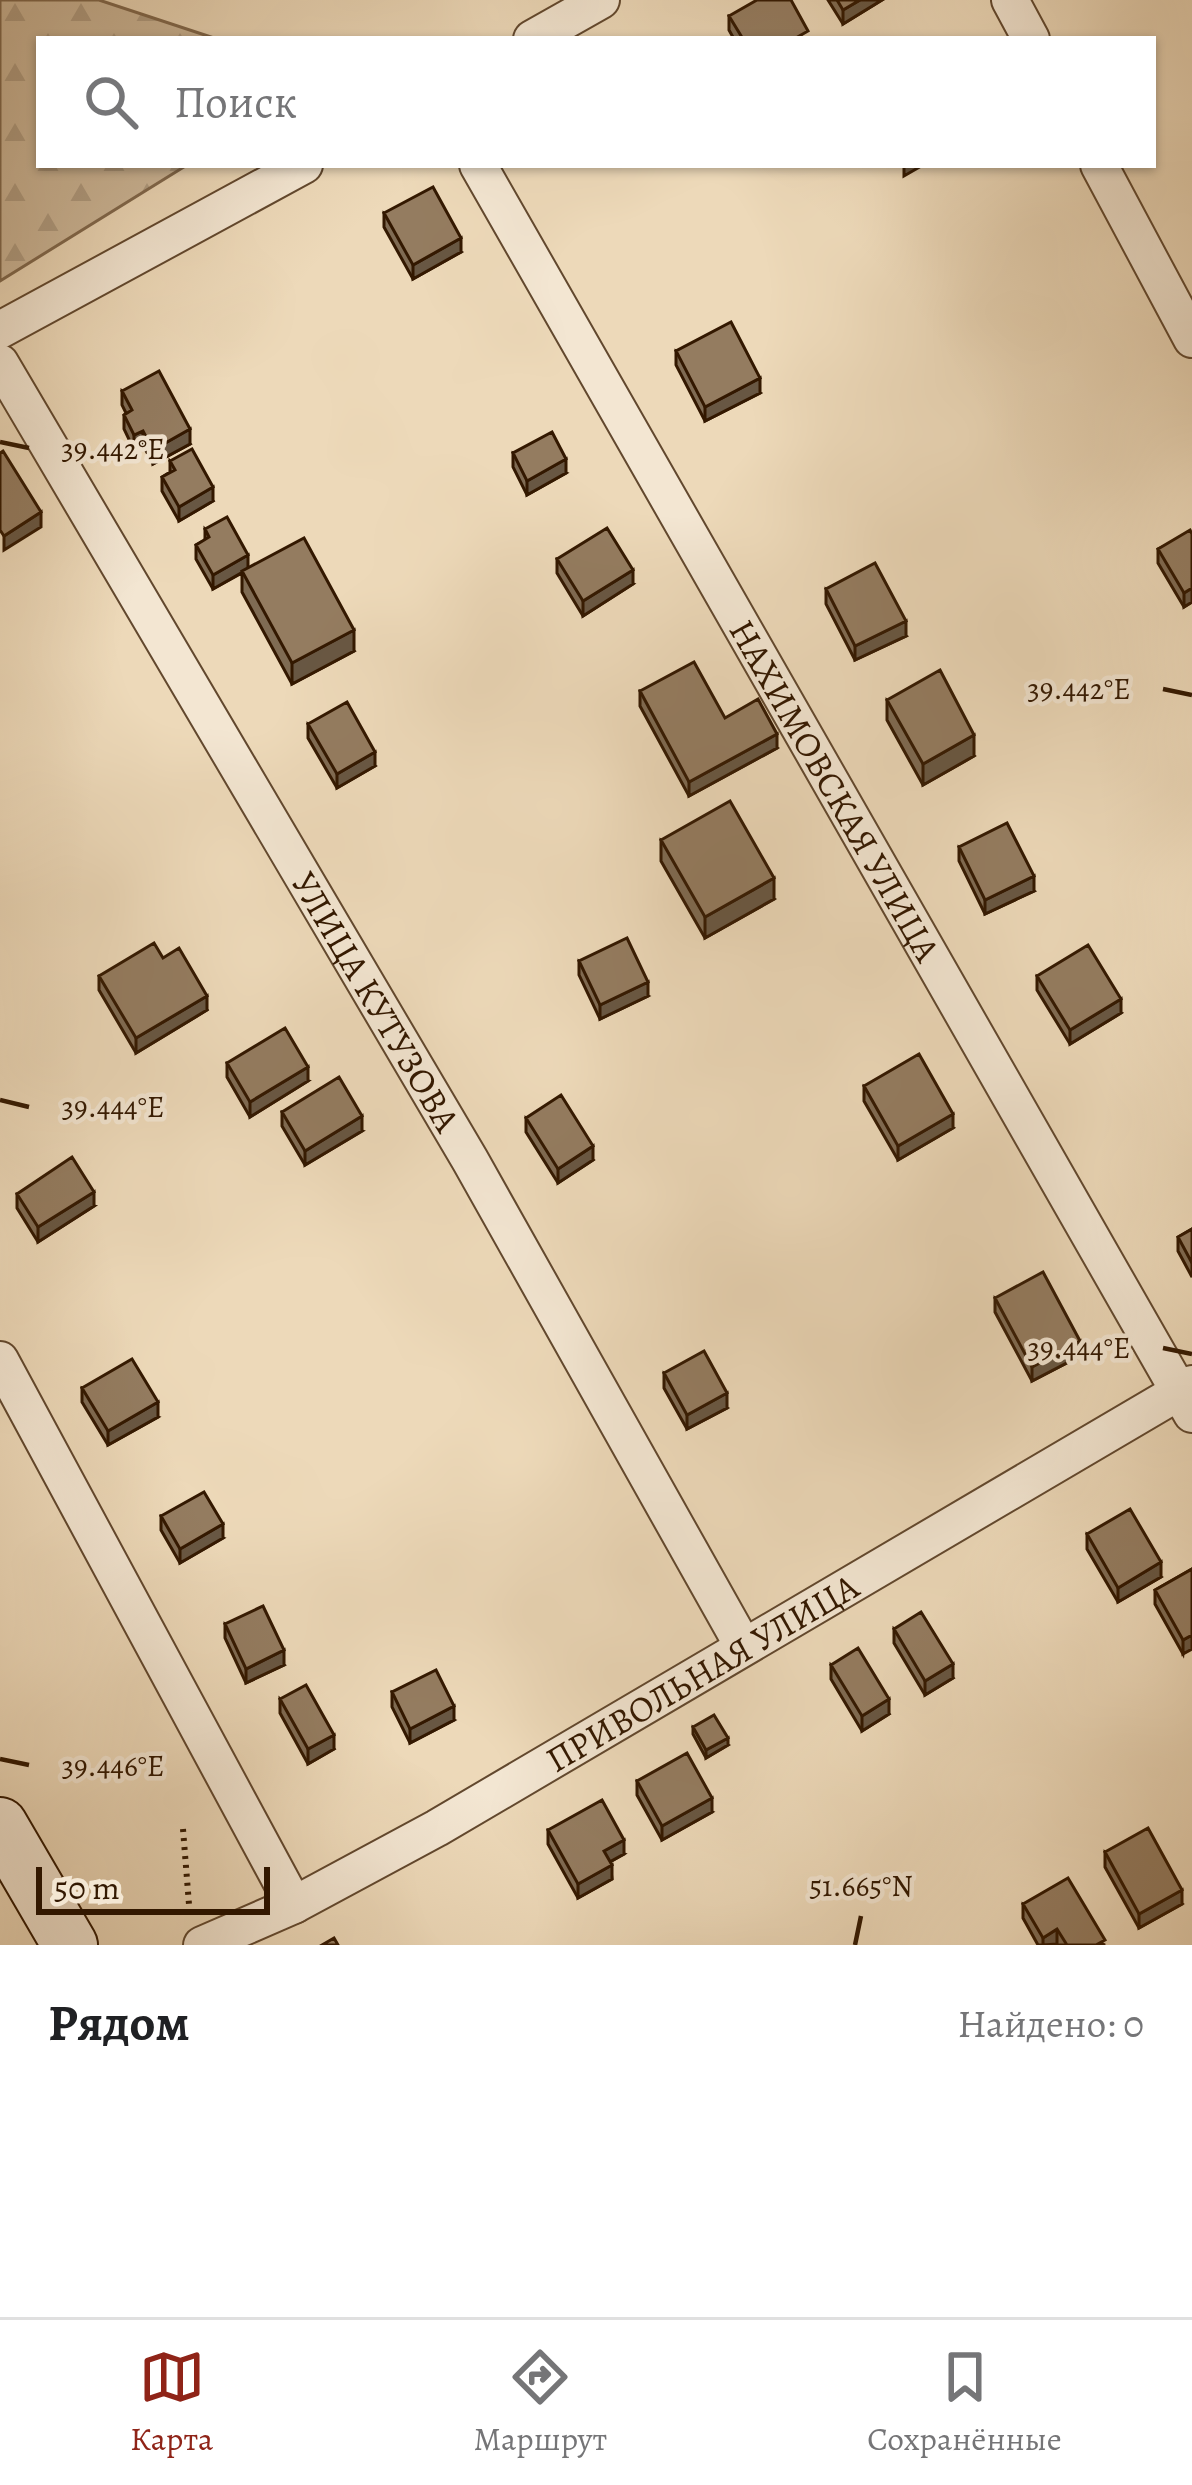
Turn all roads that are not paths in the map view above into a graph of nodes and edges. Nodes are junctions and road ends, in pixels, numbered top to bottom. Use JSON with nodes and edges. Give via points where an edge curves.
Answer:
{"nodes":[{"id":1,"x":601,"y":0,"type":"edge"},
{"id":2,"x":1010,"y":0,"type":"edge"},
{"id":3,"x":537,"y":36,"type":"edge"},
{"id":4,"x":1029,"y":36,"type":"edge"},
{"id":5,"x":298,"y":168,"type":"edge"},
{"id":6,"x":480,"y":168,"type":"edge"},
{"id":7,"x":1101,"y":168,"type":"edge"},
{"id":8,"x":0,"y":330,"type":"edge"},
{"id":9,"x":1192,"y":340,"type":"edge"},
{"id":10,"x":0,"y":363,"type":"edge"},
{"id":11,"x":0,"y":1360,"type":"edge"},
{"id":12,"x":1188,"y":1396,"type":"edge"},
{"id":13,"x":742,"y":1644,"type":"junction"},
{"id":14,"x":0,"y":1825,"type":"edge"},
{"id":15,"x":294,"y":1906,"type":"junction"},
{"id":16,"x":196,"y":1933,"type":"edge"},
{"id":17,"x":70,"y":1945,"type":"edge"}],
"edges":[{"from":1,"to":3,"type":"street"},
{"from":2,"to":4,"type":"street"},
{"from":5,"to":8,"type":"street"},
{"from":6,"to":12,"type":"street","name":"НАХИМОВСКАЯ УЛИЦА"},
{"from":7,"to":9,"type":"street"},
{"from":10,"to":13,"type":"street","name":"УЛИЦА КУТУЗОВА","via":[[470,1160]]},
{"from":11,"to":15,"type":"street"},
{"from":12,"to":13,"type":"street","name":"ПРИВОЛЬНАЯ УЛИЦА"},
{"from":13,"to":15,"type":"street","name":"ПРИВОЛЬНАЯ УЛИЦА"},
{"from":14,"to":17,"type":"main road"},
{"from":15,"to":16,"type":"street","name":"ПРИВОЛЬНАЯ УЛИЦА"}]}
